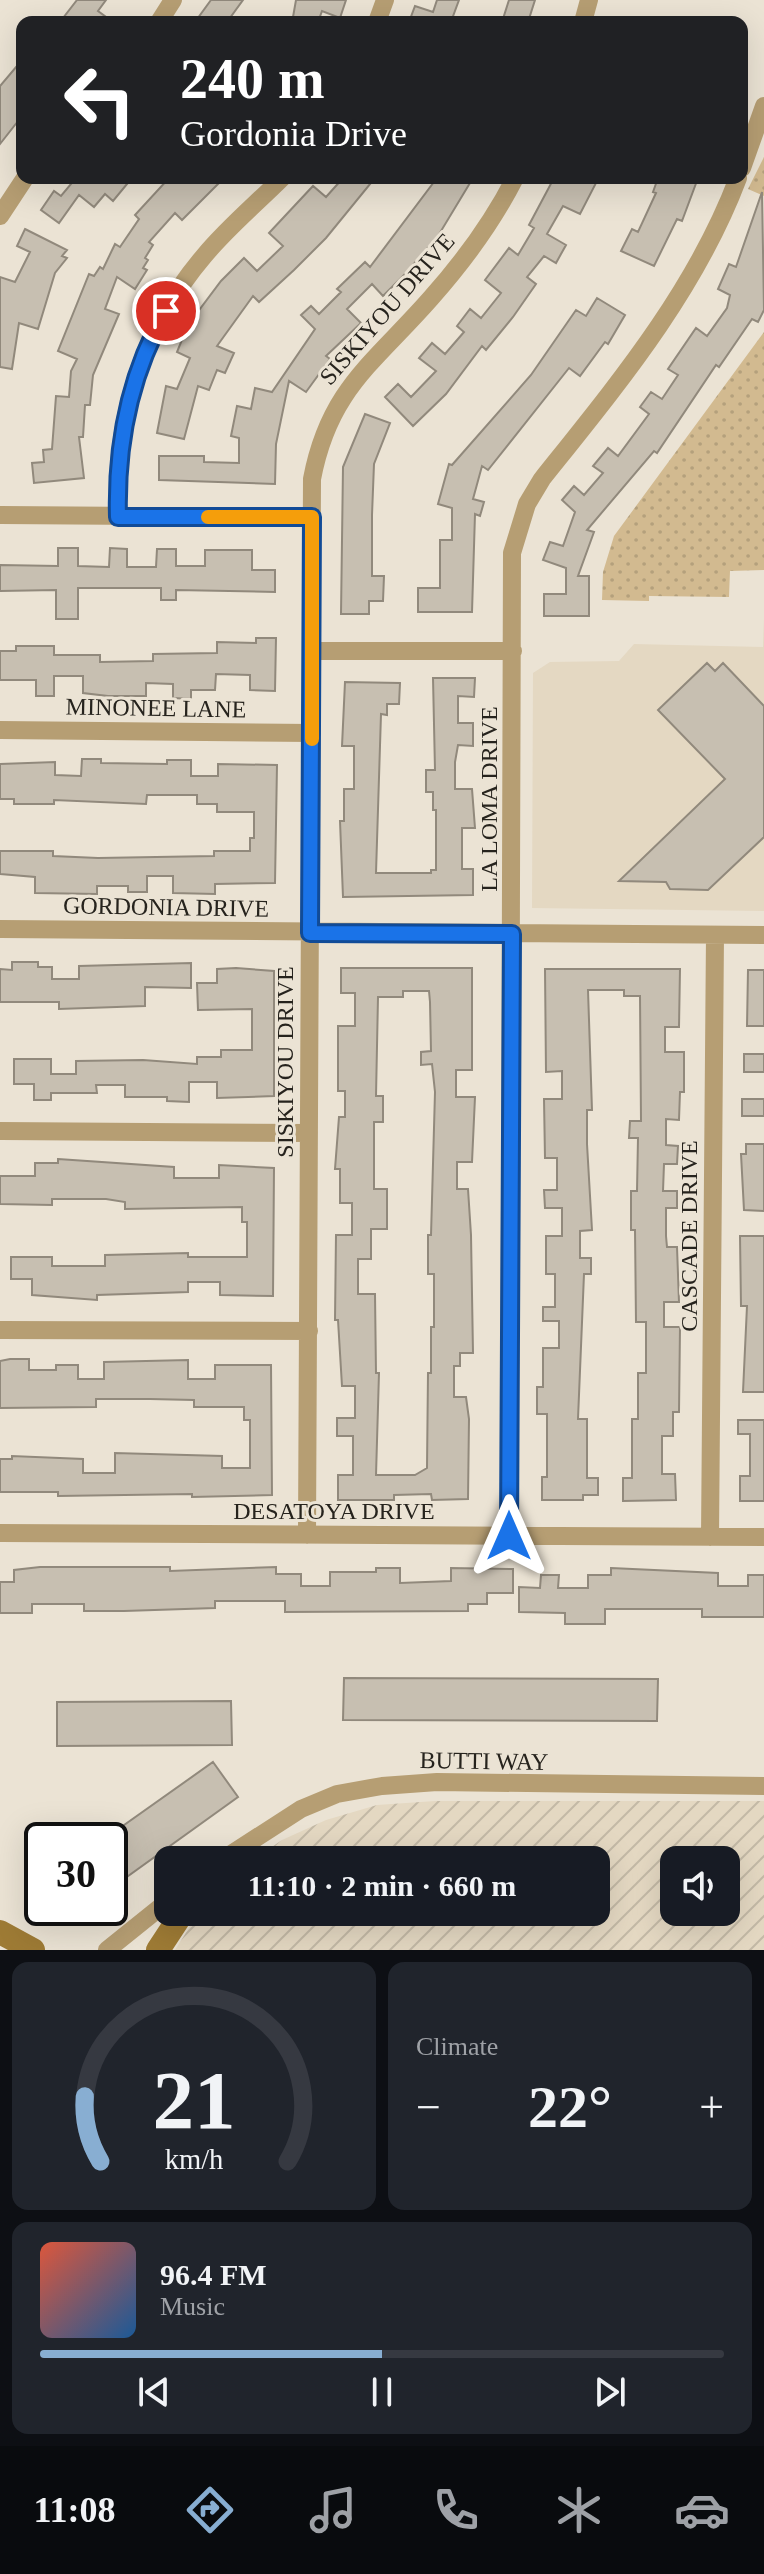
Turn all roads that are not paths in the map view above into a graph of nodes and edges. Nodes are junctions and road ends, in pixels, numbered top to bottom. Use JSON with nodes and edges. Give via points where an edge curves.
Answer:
{"nodes":[{"id":1,"x":764,"y":106,"type":"edge"},
{"id":2,"x":748,"y":151,"type":"edge"},
{"id":3,"x":21,"y":184,"type":"edge"},
{"id":4,"x":276,"y":184,"type":"edge"},
{"id":5,"x":511,"y":184,"type":"edge"},
{"id":6,"x":735,"y":184,"type":"edge"},
{"id":7,"x":0,"y":216,"type":"edge"},
{"id":8,"x":0,"y":515,"type":"edge"},
{"id":9,"x":118,"y":517,"type":"junction"},
{"id":10,"x":312,"y":517,"type":"junction"},
{"id":11,"x":312,"y":651,"type":"junction"},
{"id":12,"x":513,"y":651,"type":"junction"},
{"id":13,"x":0,"y":730,"type":"edge"},
{"id":14,"x":312,"y":733,"type":"junction"},
{"id":15,"x":0,"y":929,"type":"edge"},
{"id":16,"x":310,"y":933,"type":"junction"},
{"id":17,"x":512,"y":934,"type":"junction"},
{"id":18,"x":715,"y":935,"type":"junction"},
{"id":19,"x":764,"y":935,"type":"edge"},
{"id":20,"x":0,"y":1131,"type":"edge"},
{"id":21,"x":309,"y":1133,"type":"junction"},
{"id":22,"x":0,"y":1330,"type":"edge"},
{"id":23,"x":309,"y":1331,"type":"junction"},
{"id":24,"x":0,"y":1533,"type":"edge"},
{"id":25,"x":307,"y":1535,"type":"junction"},
{"id":26,"x":509,"y":1536,"type":"junction"},
{"id":27,"x":710,"y":1537,"type":"junction"},
{"id":28,"x":764,"y":1537,"type":"edge"},
{"id":29,"x":764,"y":1786,"type":"edge"},
{"id":30,"x":244,"y":1846,"type":"edge"},
{"id":31,"x":154,"y":1912,"type":"edge"},
{"id":32,"x":174,"y":1926,"type":"edge"},
{"id":33,"x":0,"y":1932,"type":"edge"},
{"id":34,"x":33,"y":1950,"type":"edge"},
{"id":35,"x":107,"y":1950,"type":"edge"},
{"id":36,"x":158,"y":1950,"type":"edge"}],
"edges":[{"from":1,"to":2,"type":"street"},
{"from":3,"to":7,"type":"street"},
{"from":4,"to":9,"type":"street","via":[[204,255],[152,335],[127,404]]},
{"from":5,"to":10,"type":"street","name":"SISKIYOU DRIVE","via":[[474,245],[333,410],[317,452]]},
{"from":6,"to":12,"type":"street","name":"LA LOMA DRIVE","via":[[707,247],[654,335],[527,504],[512,553]]},
{"from":8,"to":9,"type":"street"},
{"from":9,"to":10,"type":"street"},
{"from":10,"to":11,"type":"street","name":"SISKIYOU DRIVE"},
{"from":11,"to":12,"type":"street"},
{"from":11,"to":14,"type":"street","name":"SISKIYOU DRIVE"},
{"from":12,"to":17,"type":"street","name":"LA LOMA DRIVE"},
{"from":13,"to":14,"type":"street","name":"MINONEE LANE"},
{"from":14,"to":16,"type":"street","name":"SISKIYOU DRIVE"},
{"from":15,"to":16,"type":"street","name":"GORDONIA DRIVE"},
{"from":16,"to":17,"type":"street","name":"GORDONIA DRIVE"},
{"from":16,"to":21,"type":"street","name":"SISKIYOU DRIVE"},
{"from":17,"to":18,"type":"street","name":"GORDONIA DRIVE"},
{"from":17,"to":26,"type":"street","name":"LA LOMA DRIVE"},
{"from":18,"to":19,"type":"street","name":"GORDONIA DRIVE"},
{"from":18,"to":27,"type":"street","name":"CASCADE DRIVE"},
{"from":20,"to":21,"type":"street"},
{"from":21,"to":23,"type":"street","name":"SISKIYOU DRIVE"},
{"from":22,"to":23,"type":"street"},
{"from":23,"to":25,"type":"street","name":"SISKIYOU DRIVE"},
{"from":24,"to":25,"type":"street","name":"DESATOYA DRIVE"},
{"from":25,"to":26,"type":"street","name":"DESATOYA DRIVE"},
{"from":26,"to":27,"type":"street","name":"DESATOYA DRIVE"},
{"from":27,"to":28,"type":"street","name":"DESATOYA DRIVE"},
{"from":29,"to":30,"type":"street","name":"BUTTI WAY","via":[[382,1786],[337,1794],[301,1809]]},
{"from":31,"to":35,"type":"street"},
{"from":32,"to":36,"type":"street"},
{"from":33,"to":34,"type":"street"}]}
